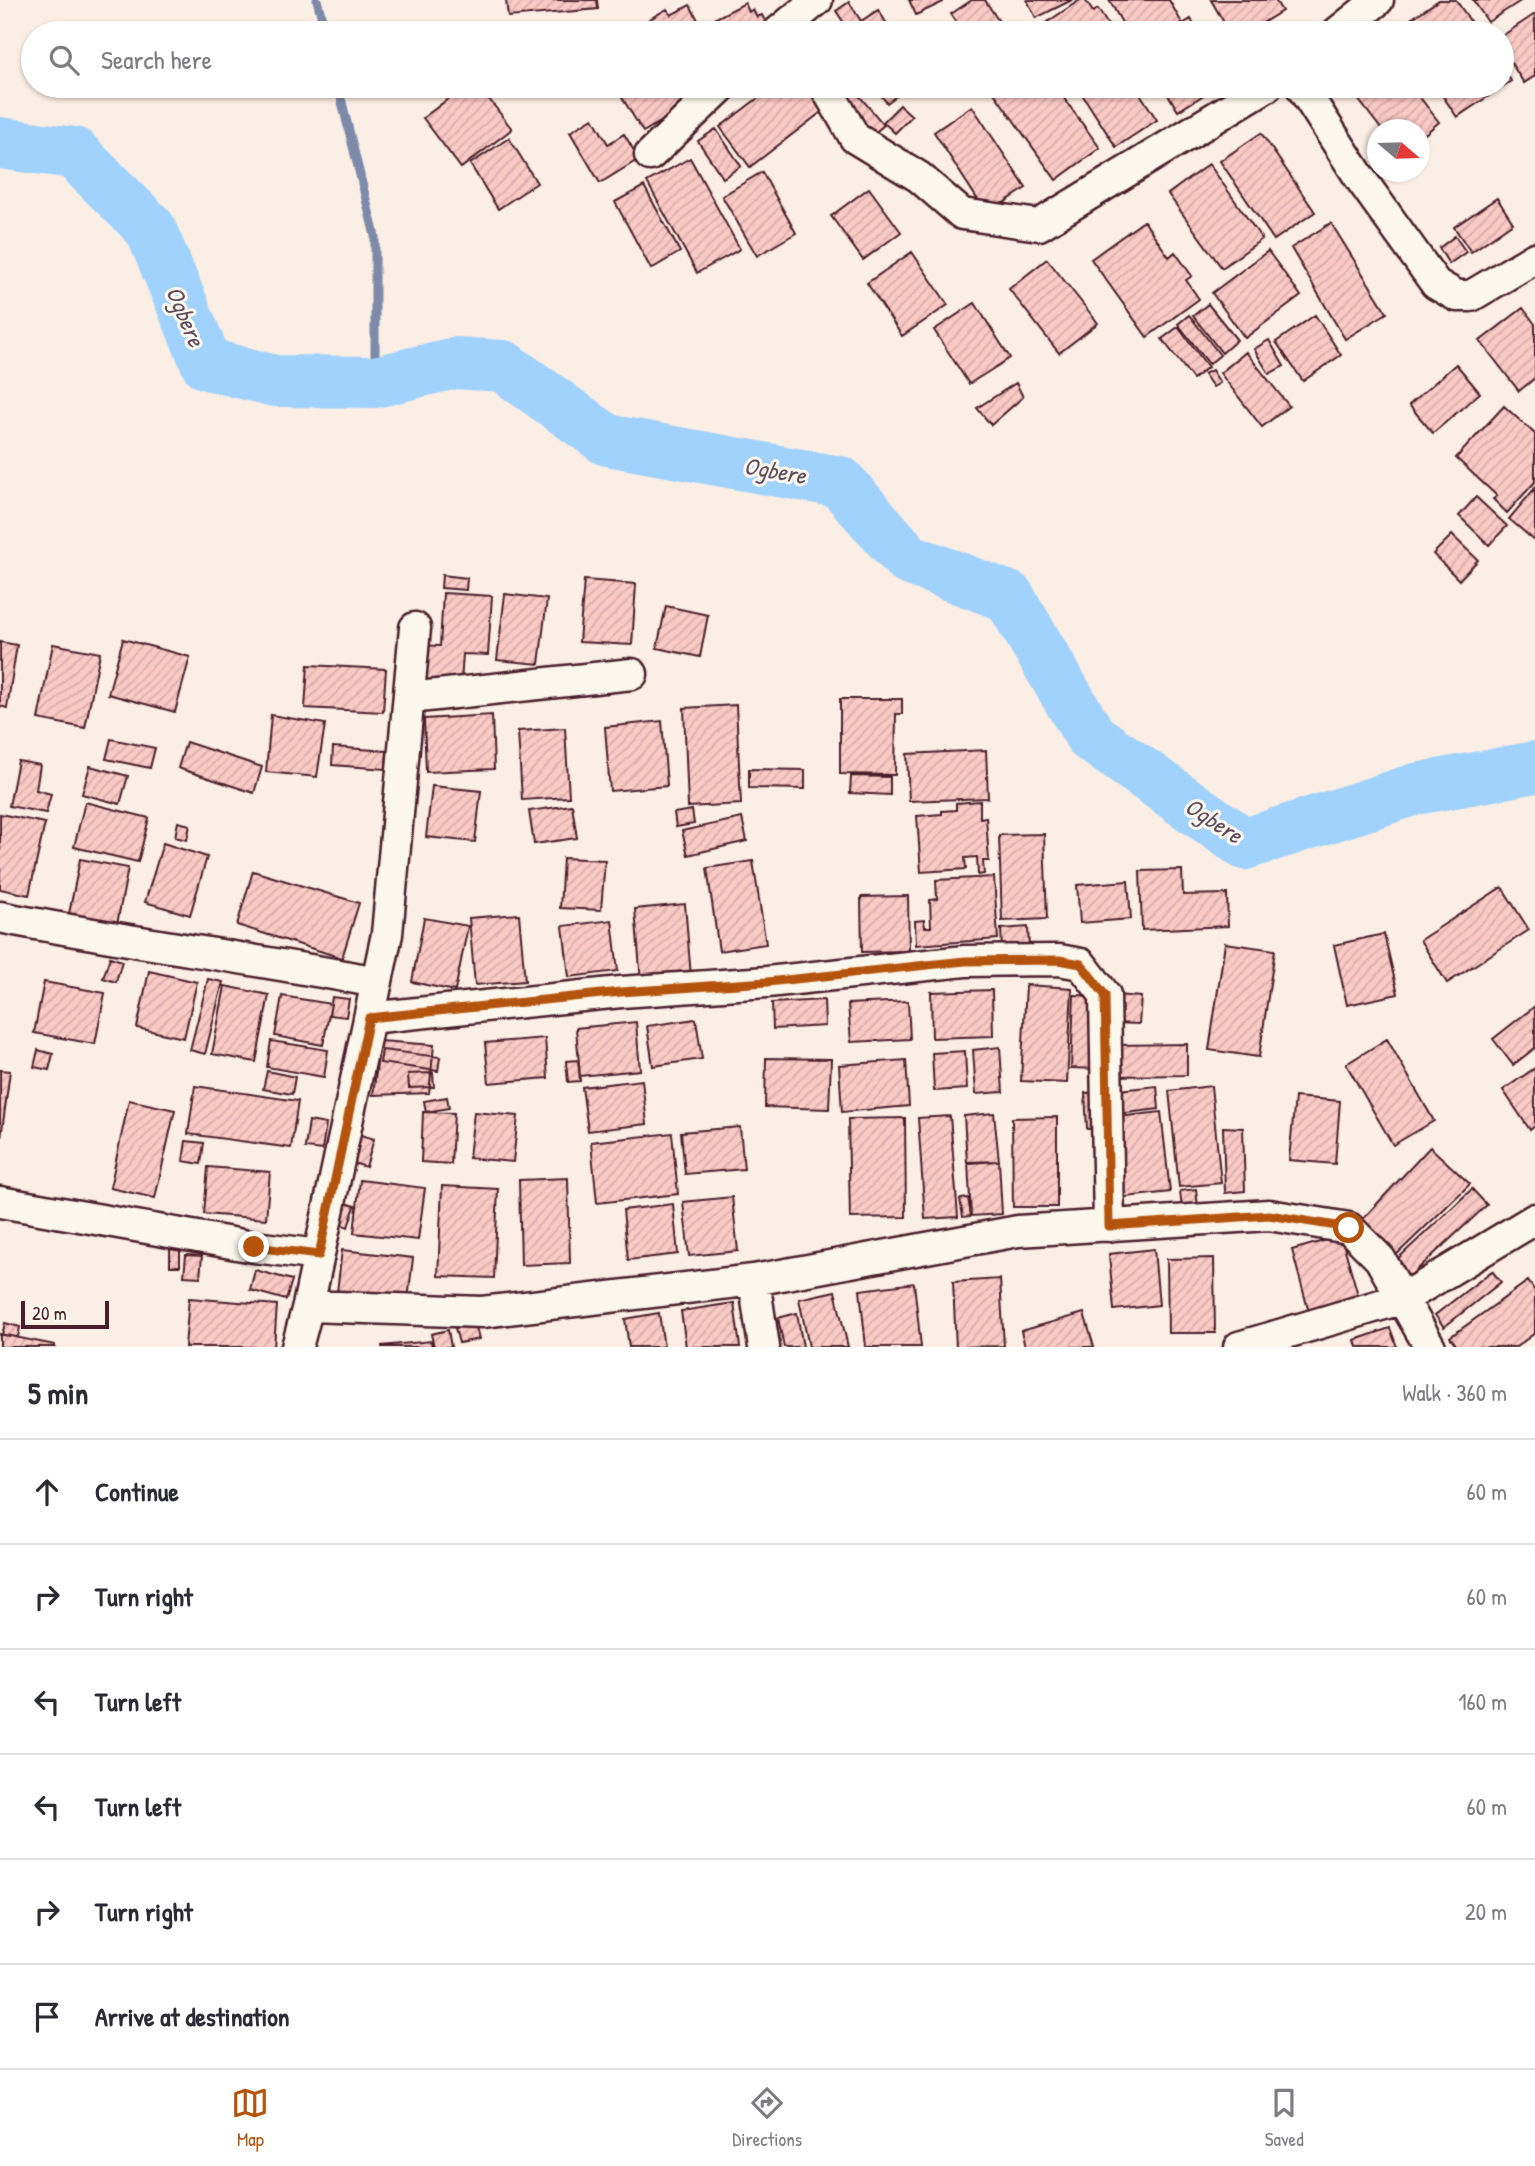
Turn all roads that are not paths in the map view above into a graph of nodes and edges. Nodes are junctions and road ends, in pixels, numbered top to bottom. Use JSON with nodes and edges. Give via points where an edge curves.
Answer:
{"nodes":[{"id":1,"x":817,"y":0,"type":"edge"},
{"id":2,"x":1378,"y":0,"type":"edge"},
{"id":3,"x":786,"y":21,"type":"edge"},
{"id":4,"x":1352,"y":21,"type":"edge"},
{"id":5,"x":709,"y":98,"type":"edge"},
{"id":6,"x":832,"y":98,"type":"edge"},
{"id":7,"x":1247,"y":98,"type":"edge"},
{"id":8,"x":1309,"y":98,"type":"edge"},
{"id":9,"x":650,"y":155,"type":"dead end"},
{"id":10,"x":1535,"y":258,"type":"edge"},
{"id":11,"x":415,"y":628,"type":"dead end"},
{"id":12,"x":632,"y":674,"type":"dead end"},
{"id":13,"x":409,"y":698,"type":"junction"},
{"id":14,"x":0,"y":917,"type":"edge"},
{"id":15,"x":377,"y":982,"type":"junction"},
{"id":16,"x":369,"y":1018,"type":"junction"},
{"id":17,"x":0,"y":1202,"type":"edge"},
{"id":18,"x":1535,"y":1219,"type":"edge"},
{"id":19,"x":1109,"y":1226,"type":"junction"},
{"id":20,"x":319,"y":1255,"type":"junction"},
{"id":21,"x":754,"y":1280,"type":"junction"},
{"id":22,"x":1404,"y":1298,"type":"junction"},
{"id":23,"x":309,"y":1306,"type":"junction"},
{"id":24,"x":297,"y":1347,"type":"edge"},
{"id":25,"x":764,"y":1347,"type":"edge"},
{"id":26,"x":1239,"y":1347,"type":"edge"},
{"id":27,"x":1430,"y":1347,"type":"edge"}],
"edges":[{"from":1,"to":3,"type":"street"},
{"from":2,"to":4,"type":"street"},
{"from":5,"to":9,"type":"street"},
{"from":6,"to":7,"type":"street","via":[[855,138],[919,177],[962,214],[1040,225]]},
{"from":8,"to":10,"type":"street","via":[[1436,284],[1457,296],[1471,296]]},
{"from":11,"to":13,"type":"street"},
{"from":12,"to":13,"type":"street"},
{"from":13,"to":15,"type":"street","via":[[387,934]]},
{"from":14,"to":15,"type":"street"},
{"from":15,"to":16,"type":"street"},
{"from":16,"to":19,"type":"street","via":[[965,961],[1081,964],[1105,995]]},
{"from":16,"to":20,"type":"street"},
{"from":17,"to":20,"type":"street"},
{"from":18,"to":22,"type":"street"},
{"from":19,"to":21,"type":"street","via":[[1018,1231]]},
{"from":19,"to":22,"type":"street","via":[[1269,1215],[1349,1228],[1380,1259]]},
{"from":20,"to":23,"type":"street"},
{"from":21,"to":23,"type":"street","via":[[481,1312]]},
{"from":21,"to":25,"type":"street"},
{"from":22,"to":26,"type":"street"},
{"from":22,"to":27,"type":"street"},
{"from":23,"to":24,"type":"street"}]}
